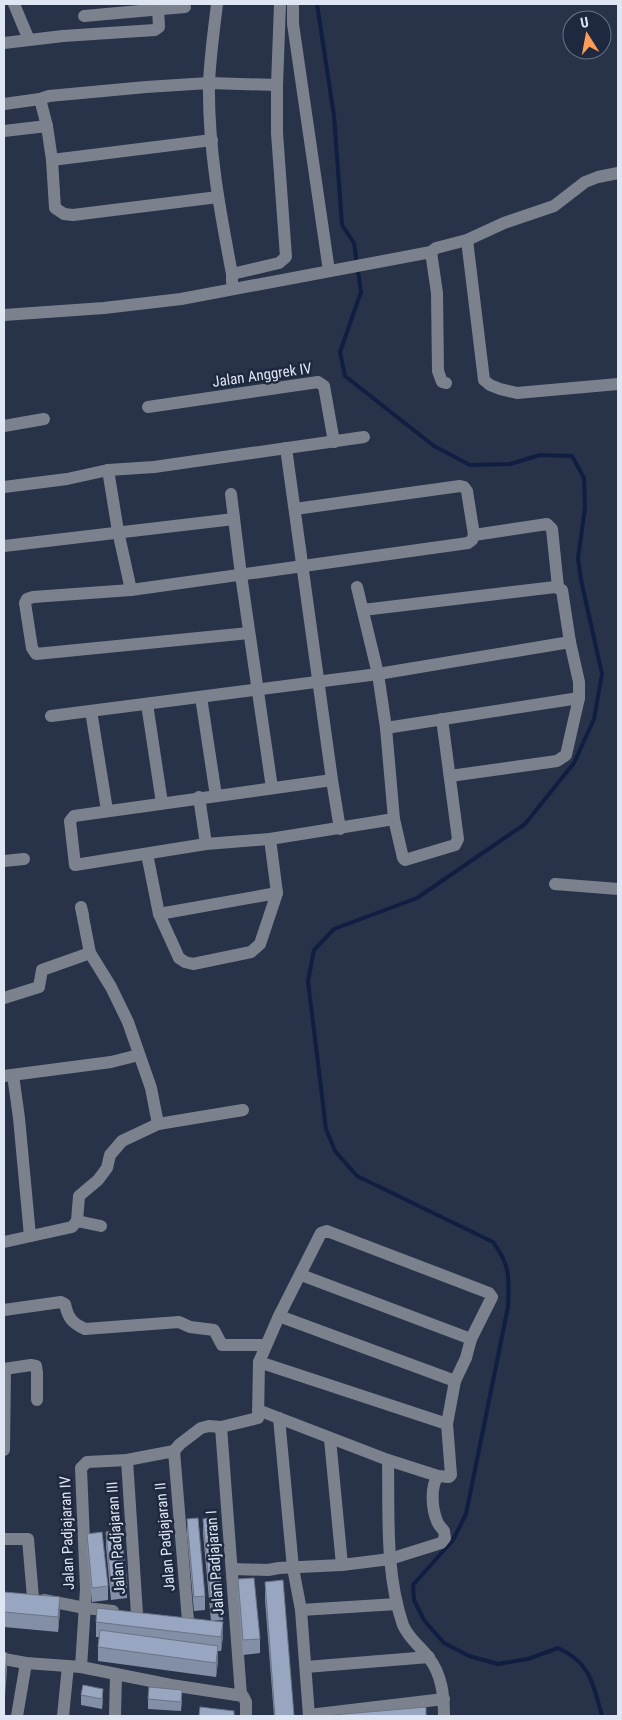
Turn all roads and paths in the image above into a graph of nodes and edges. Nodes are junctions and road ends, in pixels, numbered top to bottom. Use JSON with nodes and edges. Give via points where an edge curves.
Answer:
{"nodes":[{"id":1,"x":14,"y":4,"type":"edge"},
{"id":2,"x":78,"y":4,"type":"edge"},
{"id":3,"x":217,"y":4,"type":"edge"},
{"id":4,"x":280,"y":4,"type":"edge"},
{"id":5,"x":293,"y":4,"type":"edge"},
{"id":6,"x":185,"y":6,"type":"dead end"},
{"id":7,"x":158,"y":9,"type":"junction"},
{"id":8,"x":84,"y":16,"type":"junction"},
{"id":9,"x":91,"y":34,"type":"junction"},
{"id":10,"x":29,"y":40,"type":"junction"},
{"id":11,"x":4,"y":43,"type":"edge"},
{"id":12,"x":209,"y":83,"type":"junction"},
{"id":13,"x":277,"y":85,"type":"junction"},
{"id":14,"x":40,"y":99,"type":"junction"},
{"id":15,"x":4,"y":104,"type":"edge"},
{"id":16,"x":47,"y":126,"type":"junction"},
{"id":17,"x":4,"y":131,"type":"edge"},
{"id":18,"x":212,"y":140,"type":"junction"},
{"id":19,"x":52,"y":160,"type":"junction"},
{"id":20,"x":618,"y":173,"type":"edge"},
{"id":21,"x":218,"y":196,"type":"junction"},
{"id":22,"x":467,"y":240,"type":"junction"},
{"id":23,"x":431,"y":252,"type":"junction"},
{"id":24,"x":329,"y":271,"type":"junction"},
{"id":25,"x":232,"y":274,"type":"junction"},
{"id":26,"x":232,"y":289,"type":"junction"},
{"id":27,"x":4,"y":316,"type":"edge"},
{"id":28,"x":446,"y":383,"type":"dead end"},
{"id":29,"x":618,"y":384,"type":"edge"},
{"id":30,"x":148,"y":408,"type":"dead end"},
{"id":31,"x":44,"y":420,"type":"dead end"},
{"id":32,"x":4,"y":426,"type":"edge"},
{"id":33,"x":364,"y":438,"type":"dead end"},
{"id":34,"x":334,"y":442,"type":"junction"},
{"id":35,"x":286,"y":448,"type":"junction"},
{"id":36,"x":108,"y":470,"type":"junction"},
{"id":37,"x":4,"y":488,"type":"edge"},
{"id":38,"x":231,"y":494,"type":"dead end"},
{"id":39,"x":295,"y":509,"type":"junction"},
{"id":40,"x":234,"y":519,"type":"junction"},
{"id":41,"x":118,"y":531,"type":"junction"},
{"id":42,"x":474,"y":535,"type":"junction"},
{"id":43,"x":4,"y":546,"type":"edge"},
{"id":44,"x":302,"y":567,"type":"junction"},
{"id":45,"x":241,"y":575,"type":"junction"},
{"id":46,"x":357,"y":587,"type":"dead end"},
{"id":47,"x":558,"y":587,"type":"junction"},
{"id":48,"x":131,"y":590,"type":"junction"},
{"id":49,"x":363,"y":610,"type":"junction"},
{"id":50,"x":250,"y":633,"type":"junction"},
{"id":51,"x":570,"y":642,"type":"junction"},
{"id":52,"x":378,"y":674,"type":"junction"},
{"id":53,"x":319,"y":681,"type":"junction"},
{"id":54,"x":258,"y":690,"type":"junction"},
{"id":55,"x":201,"y":698,"type":"junction"},
{"id":56,"x":579,"y":698,"type":"junction"},
{"id":57,"x":146,"y":704,"type":"junction"},
{"id":58,"x":91,"y":711,"type":"junction"},
{"id":59,"x":51,"y":716,"type":"dead end"},
{"id":60,"x":442,"y":719,"type":"junction"},
{"id":61,"x":386,"y":728,"type":"junction"},
{"id":62,"x":450,"y":776,"type":"junction"},
{"id":63,"x":332,"y":780,"type":"junction"},
{"id":64,"x":272,"y":788,"type":"junction"},
{"id":65,"x":216,"y":796,"type":"junction"},
{"id":66,"x":199,"y":797,"type":"junction"},
{"id":67,"x":162,"y":803,"type":"junction"},
{"id":68,"x":107,"y":810,"type":"junction"},
{"id":69,"x":394,"y":819,"type":"junction"},
{"id":70,"x":340,"y":829,"type":"junction"},
{"id":71,"x":270,"y":839,"type":"junction"},
{"id":72,"x":206,"y":844,"type":"junction"},
{"id":73,"x":147,"y":854,"type":"junction"},
{"id":74,"x":24,"y":859,"type":"dead end"},
{"id":75,"x":4,"y":861,"type":"edge"},
{"id":76,"x":555,"y":884,"type":"dead end"},
{"id":77,"x":618,"y":889,"type":"edge"},
{"id":78,"x":277,"y":893,"type":"junction"},
{"id":79,"x":159,"y":914,"type":"junction"},
{"id":80,"x":83,"y":916,"type":"dead end"},
{"id":81,"x":90,"y":953,"type":"junction"},
{"id":82,"x":4,"y":998,"type":"edge"},
{"id":83,"x":139,"y":1055,"type":"junction"},
{"id":84,"x":9,"y":1076,"type":"edge"},
{"id":85,"x":243,"y":1110,"type":"dead end"},
{"id":86,"x":158,"y":1124,"type":"junction"},
{"id":87,"x":77,"y":1221,"type":"junction"},
{"id":88,"x":101,"y":1226,"type":"dead end"},
{"id":89,"x":30,"y":1236,"type":"junction"},
{"id":90,"x":4,"y":1242,"type":"edge"},
{"id":91,"x":301,"y":1275,"type":"junction"},
{"id":92,"x":4,"y":1310,"type":"edge"},
{"id":93,"x":278,"y":1316,"type":"junction"},
{"id":94,"x":472,"y":1339,"type":"junction"},
{"id":95,"x":265,"y":1345,"type":"junction"},
{"id":96,"x":259,"y":1362,"type":"junction"},
{"id":97,"x":4,"y":1369,"type":"edge"},
{"id":98,"x":455,"y":1381,"type":"junction"},
{"id":99,"x":36,"y":1400,"type":"dead end"},
{"id":100,"x":258,"y":1414,"type":"junction"},
{"id":101,"x":279,"y":1418,"type":"junction"},
{"id":102,"x":447,"y":1424,"type":"junction"},
{"id":103,"x":221,"y":1427,"type":"junction"},
{"id":104,"x":330,"y":1439,"type":"junction"},
{"id":105,"x":4,"y":1450,"type":"edge"},
{"id":106,"x":174,"y":1451,"type":"junction"},
{"id":107,"x":127,"y":1460,"type":"junction"},
{"id":108,"x":388,"y":1460,"type":"junction"},
{"id":109,"x":438,"y":1476,"type":"junction"},
{"id":110,"x":4,"y":1540,"type":"edge"},
{"id":111,"x":390,"y":1559,"type":"junction"},
{"id":112,"x":342,"y":1565,"type":"junction"},
{"id":113,"x":293,"y":1568,"type":"junction"},
{"id":114,"x":232,"y":1569,"type":"junction"},
{"id":115,"x":397,"y":1604,"type":"junction"},
{"id":116,"x":85,"y":1608,"type":"junction"},
{"id":117,"x":301,"y":1610,"type":"junction"},
{"id":118,"x":171,"y":1619,"type":"edge"},
{"id":119,"x":429,"y":1657,"type":"junction"},
{"id":120,"x":4,"y":1659,"type":"edge"},
{"id":121,"x":26,"y":1663,"type":"junction"},
{"id":122,"x":68,"y":1666,"type":"junction"},
{"id":123,"x":81,"y":1667,"type":"junction"},
{"id":124,"x":306,"y":1667,"type":"junction"},
{"id":125,"x":116,"y":1674,"type":"junction"},
{"id":126,"x":240,"y":1696,"type":"junction"},
{"id":127,"x":444,"y":1699,"type":"junction"},
{"id":128,"x":18,"y":1716,"type":"edge"},
{"id":129,"x":63,"y":1716,"type":"edge"},
{"id":130,"x":115,"y":1716,"type":"edge"},
{"id":131,"x":246,"y":1716,"type":"edge"},
{"id":132,"x":309,"y":1716,"type":"edge"},
{"id":133,"x":444,"y":1716,"type":"edge"}],
"edges":[{"from":1,"to":10,"type":"street"},
{"from":2,"to":8,"type":"street"},
{"from":3,"to":12,"type":"street"},
{"from":4,"to":13,"type":"street"},
{"from":5,"to":24,"type":"street","via":[[293,24]]},
{"from":6,"to":7,"type":"street"},
{"from":7,"to":8,"type":"street"},
{"from":7,"to":9,"type":"street","via":[[157,29]]},
{"from":8,"to":9,"type":"street"},
{"from":9,"to":10,"type":"street"},
{"from":10,"to":11,"type":"street"},
{"from":12,"to":13,"type":"street"},
{"from":12,"to":14,"type":"street","via":[[146,86]]},
{"from":12,"to":18,"type":"street"},
{"from":13,"to":25,"type":"street","via":[[277,133],[286,257],[279,263]]},
{"from":14,"to":15,"type":"street"},
{"from":14,"to":16,"type":"street"},
{"from":16,"to":17,"type":"street"},
{"from":16,"to":19,"type":"street"},
{"from":18,"to":19,"type":"street"},
{"from":18,"to":21,"type":"street"},
{"from":19,"to":21,"type":"street","via":[[55,208],[64,214]]},
{"from":20,"to":22,"type":"street","via":[[585,182],[554,206]]},
{"from":21,"to":25,"type":"street"},
{"from":22,"to":23,"type":"street"},
{"from":22,"to":29,"type":"street","via":[[484,380],[500,389],[517,393]]},
{"from":23,"to":24,"type":"street"},
{"from":23,"to":28,"type":"street","via":[[436,293],[438,372],[442,382]]},
{"from":24,"to":26,"type":"street"},
{"from":25,"to":26,"type":"street"},
{"from":26,"to":27,"type":"street","via":[[113,307]]},
{"from":30,"to":34,"type":"street","name":"Jalan Anggrek IV","via":[[318,382],[324,386]]},
{"from":31,"to":32,"type":"street"},
{"from":33,"to":34,"type":"street"},
{"from":34,"to":35,"type":"street"},
{"from":35,"to":36,"type":"street","via":[[154,467]]},
{"from":35,"to":39,"type":"street"},
{"from":36,"to":37,"type":"street"},
{"from":36,"to":41,"type":"street"},
{"from":38,"to":40,"type":"street"},
{"from":39,"to":42,"type":"street","via":[[460,486],[467,491]]},
{"from":39,"to":44,"type":"street"},
{"from":40,"to":41,"type":"street"},
{"from":40,"to":45,"type":"street"},
{"from":41,"to":43,"type":"street"},
{"from":41,"to":48,"type":"street"},
{"from":42,"to":44,"type":"street","via":[[468,542]]},
{"from":42,"to":47,"type":"street","via":[[548,524],[552,529]]},
{"from":44,"to":45,"type":"street"},
{"from":44,"to":53,"type":"street"},
{"from":45,"to":48,"type":"street"},
{"from":45,"to":50,"type":"street"},
{"from":46,"to":49,"type":"street"},
{"from":47,"to":49,"type":"street"},
{"from":47,"to":51,"type":"street","via":[[562,593]]},
{"from":48,"to":50,"type":"street","via":[[27,599],[25,607],[34,651],[40,654]]},
{"from":49,"to":52,"type":"street"},
{"from":50,"to":54,"type":"street"},
{"from":51,"to":52,"type":"street"},
{"from":51,"to":56,"type":"street","via":[[579,678]]},
{"from":52,"to":53,"type":"street"},
{"from":52,"to":61,"type":"street"},
{"from":53,"to":54,"type":"street"},
{"from":53,"to":63,"type":"street"},
{"from":54,"to":55,"type":"street"},
{"from":54,"to":64,"type":"street"},
{"from":55,"to":57,"type":"street"},
{"from":55,"to":65,"type":"street"},
{"from":56,"to":60,"type":"street"},
{"from":56,"to":62,"type":"street","via":[[564,757]]},
{"from":57,"to":58,"type":"street"},
{"from":57,"to":67,"type":"street"},
{"from":58,"to":59,"type":"street"},
{"from":58,"to":68,"type":"street"},
{"from":60,"to":61,"type":"street"},
{"from":60,"to":62,"type":"street"},
{"from":61,"to":69,"type":"street"},
{"from":62,"to":69,"type":"street","via":[[459,836],[456,844],[405,860]]},
{"from":63,"to":64,"type":"street"},
{"from":63,"to":70,"type":"street"},
{"from":64,"to":65,"type":"street"},
{"from":65,"to":66,"type":"street"},
{"from":66,"to":67,"type":"street"},
{"from":66,"to":72,"type":"street"},
{"from":67,"to":68,"type":"street"},
{"from":68,"to":73,"type":"street","via":[[71,817],[75,865]]},
{"from":69,"to":70,"type":"street"},
{"from":70,"to":71,"type":"street"},
{"from":71,"to":72,"type":"street"},
{"from":71,"to":78,"type":"street"},
{"from":72,"to":73,"type":"street"},
{"from":73,"to":79,"type":"street"},
{"from":74,"to":75,"type":"street"},
{"from":76,"to":77,"type":"street"},
{"from":78,"to":79,"type":"street"},
{"from":78,"to":79,"type":"street","via":[[260,944],[254,950],[193,964],[179,958]]},
{"from":80,"to":81,"type":"street","via":[[81,907]]},
{"from":81,"to":82,"type":"street","via":[[42,970],[39,987]]},
{"from":81,"to":83,"type":"street","via":[[128,1022]]},
{"from":83,"to":84,"type":"street"},
{"from":83,"to":86,"type":"street","via":[[151,1088]]},
{"from":84,"to":89,"type":"street","via":[[19,1118]]},
{"from":85,"to":86,"type":"street"},
{"from":86,"to":87,"type":"street","via":[[122,1141],[110,1155],[107,1168],[98,1180],[78,1196]]},
{"from":87,"to":88,"type":"street"},
{"from":87,"to":89,"type":"street","via":[[72,1226]]},
{"from":89,"to":90,"type":"street"},
{"from":91,"to":93,"type":"street"},
{"from":91,"to":94,"type":"street"},
{"from":91,"to":94,"type":"street","via":[[321,1233],[336,1234],[490,1294],[492,1299]]},
{"from":92,"to":95,"type":"street","via":[[61,1302],[65,1304],[69,1319],[85,1329],[179,1322],[214,1330],[222,1345]]},
{"from":93,"to":95,"type":"street"},
{"from":93,"to":98,"type":"street"},
{"from":94,"to":98,"type":"street"},
{"from":95,"to":96,"type":"street"},
{"from":96,"to":100,"type":"street"},
{"from":96,"to":102,"type":"street"},
{"from":97,"to":99,"type":"street","via":[[36,1366]]},
{"from":97,"to":105,"type":"street"},
{"from":98,"to":102,"type":"street"},
{"from":100,"to":101,"type":"street"},
{"from":100,"to":103,"type":"street"},
{"from":101,"to":104,"type":"street"},
{"from":101,"to":113,"type":"street"},
{"from":102,"to":109,"type":"street","via":[[450,1475]]},
{"from":103,"to":106,"type":"street","via":[[201,1428]]},
{"from":103,"to":114,"type":"street","name":"Jalan Padjajaran I"},
{"from":104,"to":108,"type":"street"},
{"from":104,"to":112,"type":"street"},
{"from":106,"to":107,"type":"street","name":"Jalan Padjajaran IV"},
{"from":106,"to":118,"type":"street","name":"Jalan Padjajaran II","via":[[193,1622]]},
{"from":107,"to":116,"type":"street","name":"Jalan Padjajaran IV","via":[[87,1462],[81,1468]]},
{"from":107,"to":116,"type":"street","name":"Jalan Padjajaran III","via":[[142,1615]]},
{"from":108,"to":109,"type":"street"},
{"from":108,"to":111,"type":"street"},
{"from":109,"to":111,"type":"street","via":[[434,1482],[434,1507],[437,1524],[444,1531],[444,1540]]},
{"from":110,"to":116,"type":"street","via":[[28,1540],[29,1597]]},
{"from":111,"to":112,"type":"street"},
{"from":111,"to":115,"type":"street"},
{"from":112,"to":113,"type":"street"},
{"from":113,"to":114,"type":"street"},
{"from":113,"to":117,"type":"street"},
{"from":114,"to":126,"type":"street","name":"Jalan Padjajaran I","via":[[231,1630]]},
{"from":115,"to":117,"type":"street"},
{"from":115,"to":119,"type":"street","via":[[408,1635]]},
{"from":116,"to":123,"type":"street","name":"Jalan Padjajaran IV"},
{"from":117,"to":124,"type":"street"},
{"from":119,"to":124,"type":"street"},
{"from":119,"to":127,"type":"street","via":[[438,1672]]},
{"from":120,"to":121,"type":"street"},
{"from":121,"to":122,"type":"street"},
{"from":121,"to":128,"type":"street"},
{"from":122,"to":123,"type":"street"},
{"from":122,"to":129,"type":"street"},
{"from":123,"to":125,"type":"street"},
{"from":124,"to":132,"type":"street"},
{"from":125,"to":126,"type":"street"},
{"from":125,"to":130,"type":"street"},
{"from":126,"to":131,"type":"street","name":"Jalan Padjajaran I","via":[[245,1698]]},
{"from":127,"to":132,"type":"street"},
{"from":127,"to":133,"type":"street"}]}
